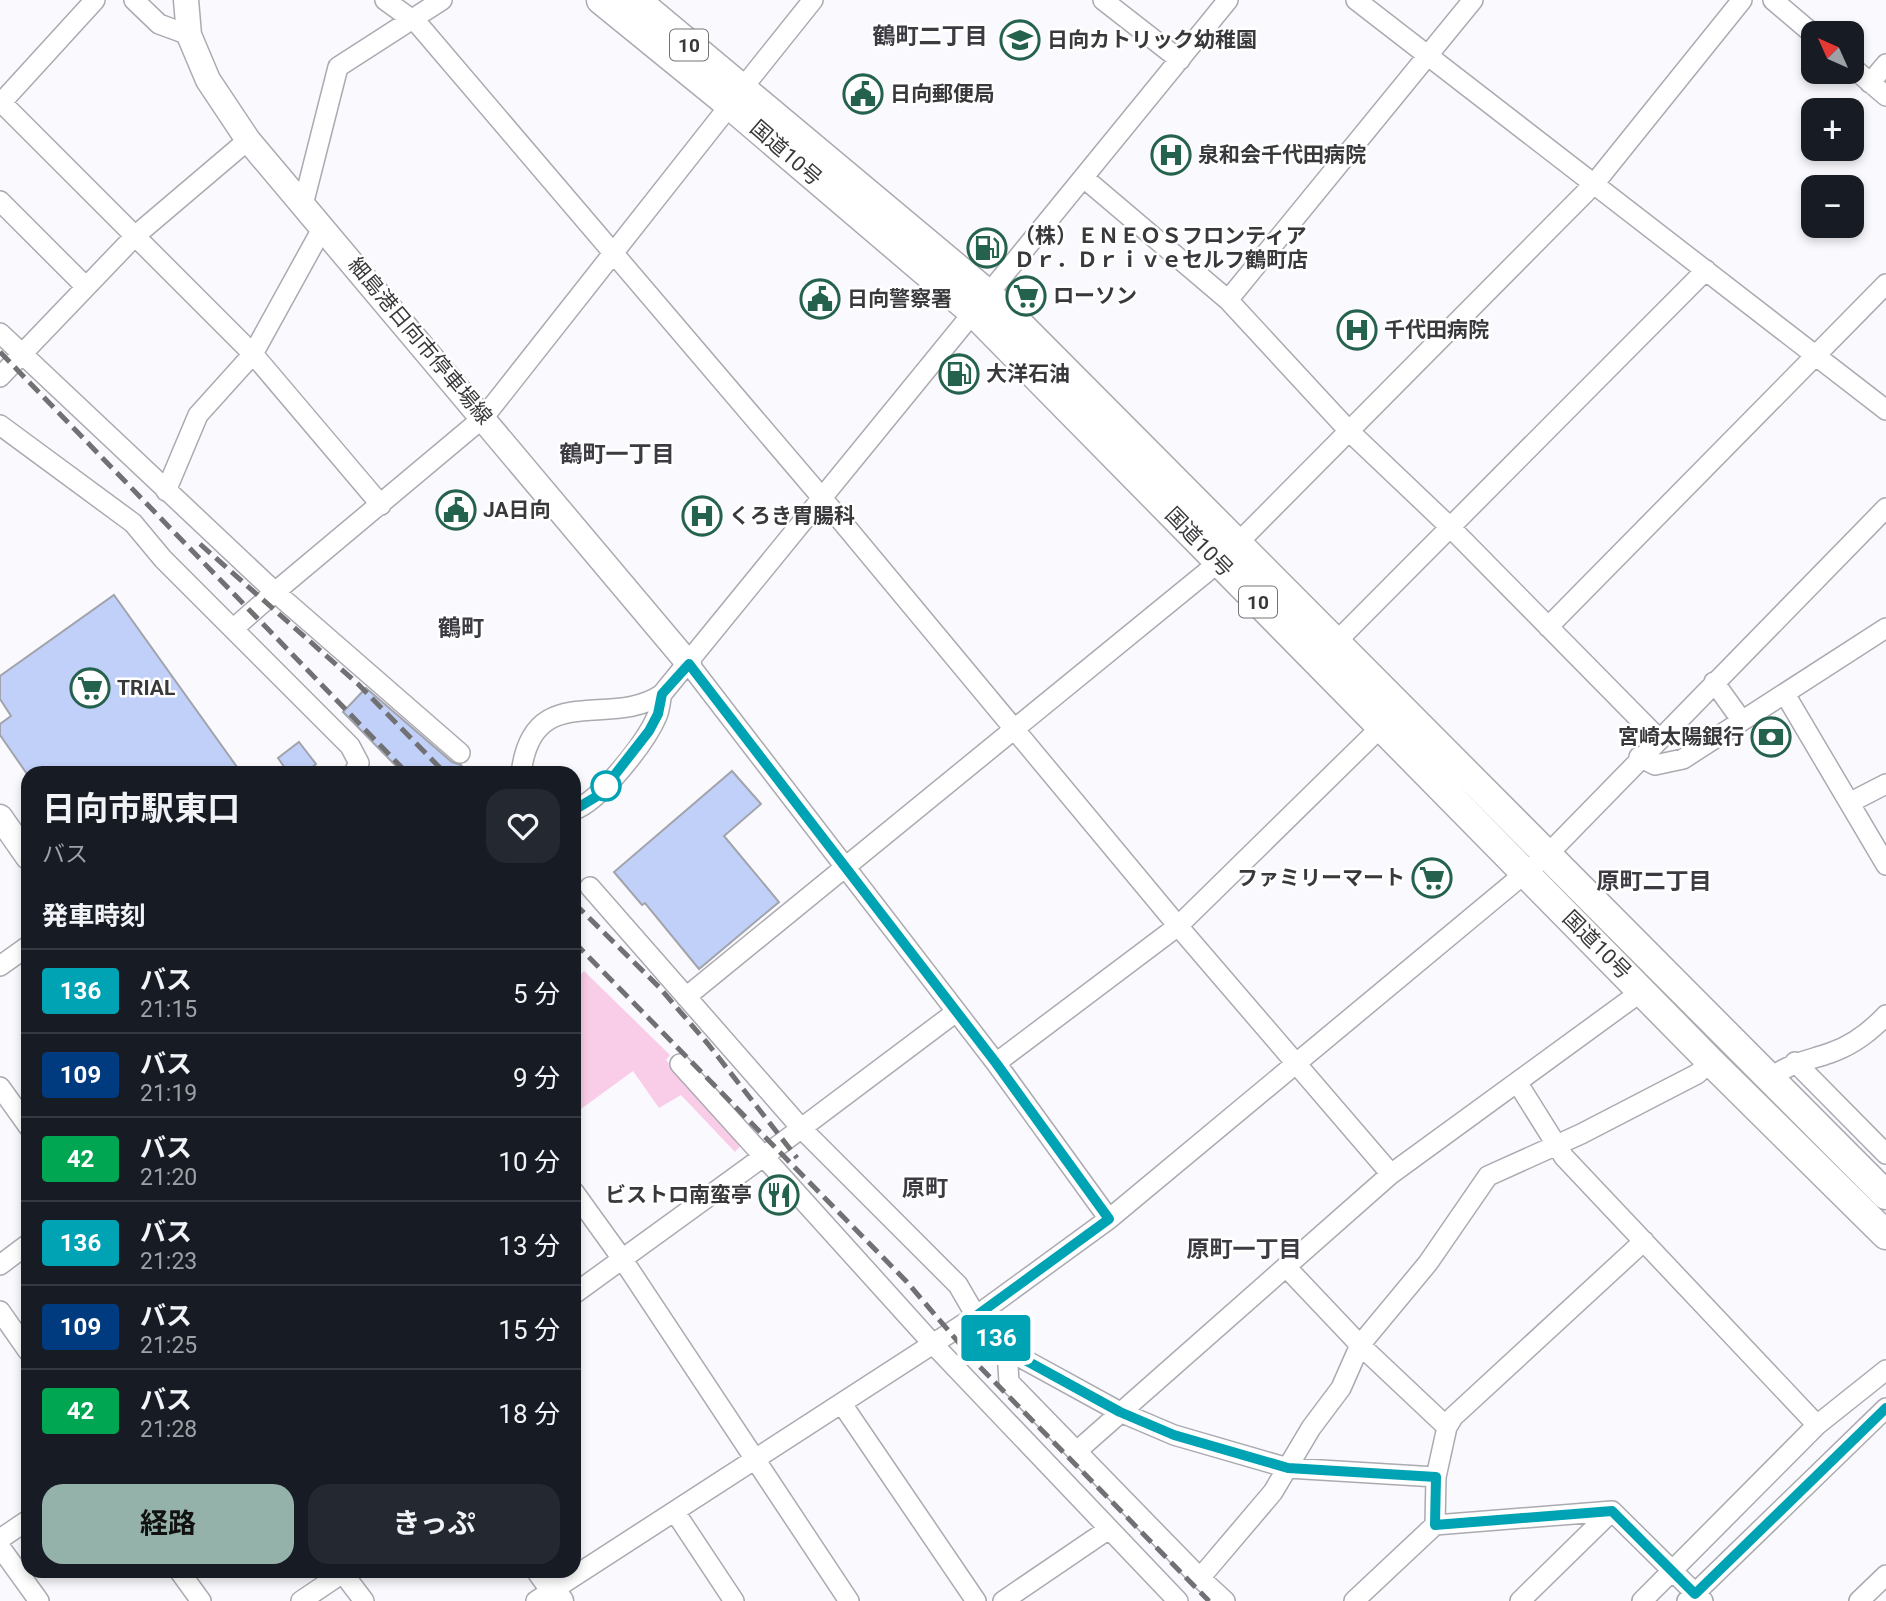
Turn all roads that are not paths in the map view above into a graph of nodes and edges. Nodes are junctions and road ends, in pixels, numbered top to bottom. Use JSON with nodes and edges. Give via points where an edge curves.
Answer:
{"nodes":[{"id":1,"x":95,"y":0,"type":"edge"},
{"id":2,"x":134,"y":0,"type":"edge"},
{"id":3,"x":186,"y":0,"type":"edge"},
{"id":4,"x":385,"y":0,"type":"edge"},
{"id":5,"x":442,"y":0,"type":"edge"},
{"id":6,"x":601,"y":0,"type":"edge"},
{"id":7,"x":636,"y":0,"type":"edge"},
{"id":8,"x":813,"y":0,"type":"edge"},
{"id":9,"x":1103,"y":0,"type":"edge"},
{"id":10,"x":1228,"y":0,"type":"edge"},
{"id":11,"x":1356,"y":0,"type":"edge"},
{"id":12,"x":1473,"y":0,"type":"edge"},
{"id":13,"x":1742,"y":0,"type":"edge"},
{"id":14,"x":1773,"y":0,"type":"edge"},
{"id":15,"x":411,"y":21,"type":"junction"},
{"id":16,"x":1801,"y":24,"type":"edge"},
{"id":17,"x":189,"y":35,"type":"junction"},
{"id":18,"x":1426,"y":54,"type":"junction"},
{"id":19,"x":1180,"y":60,"type":"junction"},
{"id":20,"x":1886,"y":64,"type":"edge"},
{"id":21,"x":1864,"y":78,"type":"edge"},
{"id":22,"x":1870,"y":83,"type":"junction"},
{"id":23,"x":1886,"y":96,"type":"edge"},
{"id":24,"x":736,"y":97,"type":"junction"},
{"id":25,"x":0,"y":102,"type":"edge"},
{"id":26,"x":248,"y":140,"type":"junction"},
{"id":27,"x":1084,"y":177,"type":"junction"},
{"id":28,"x":1594,"y":184,"type":"junction"},
{"id":29,"x":0,"y":201,"type":"edge"},
{"id":30,"x":303,"y":205,"type":"junction"},
{"id":31,"x":323,"y":227,"type":"junction"},
{"id":32,"x":135,"y":236,"type":"junction"},
{"id":33,"x":613,"y":255,"type":"junction"},
{"id":34,"x":1706,"y":270,"type":"junction"},
{"id":35,"x":1886,"y":284,"type":"edge"},
{"id":36,"x":86,"y":287,"type":"junction"},
{"id":37,"x":1228,"y":300,"type":"junction"},
{"id":38,"x":981,"y":304,"type":"junction"},
{"id":39,"x":0,"y":333,"type":"edge"},
{"id":40,"x":21,"y":354,"type":"junction"},
{"id":41,"x":253,"y":354,"type":"junction"},
{"id":42,"x":1815,"y":356,"type":"junction"},
{"id":43,"x":0,"y":377,"type":"edge"},
{"id":44,"x":1886,"y":410,"type":"edge"},
{"id":45,"x":484,"y":417,"type":"junction"},
{"id":46,"x":0,"y":425,"type":"edge"},
{"id":47,"x":1350,"y":432,"type":"junction"},
{"id":48,"x":166,"y":491,"type":"junction"},
{"id":49,"x":823,"y":499,"type":"junction"},
{"id":50,"x":381,"y":505,"type":"junction"},
{"id":51,"x":1886,"y":508,"type":"edge"},
{"id":52,"x":1451,"y":528,"type":"junction"},
{"id":53,"x":1228,"y":554,"type":"junction"},
{"id":54,"x":275,"y":592,"type":"junction"},
{"id":55,"x":1548,"y":626,"type":"junction"},
{"id":56,"x":1886,"y":628,"type":"edge"},
{"id":57,"x":233,"y":629,"type":"junction"},
{"id":58,"x":1336,"y":642,"type":"junction"},
{"id":59,"x":689,"y":664,"type":"junction"},
{"id":60,"x":1714,"y":682,"type":"junction"},
{"id":61,"x":662,"y":694,"type":"junction"},
{"id":62,"x":1785,"y":694,"type":"junction"},
{"id":63,"x":1742,"y":721,"type":"junction"},
{"id":64,"x":1382,"y":726,"type":"junction"},
{"id":65,"x":1013,"y":729,"type":"junction"},
{"id":66,"x":1658,"y":738,"type":"junction"},
{"id":67,"x":460,"y":753,"type":"dead end"},
{"id":68,"x":1639,"y":757,"type":"junction"},
{"id":69,"x":358,"y":766,"type":"edge"},
{"id":70,"x":523,"y":766,"type":"edge"},
{"id":71,"x":1886,"y":784,"type":"edge"},
{"id":72,"x":1851,"y":802,"type":"junction"},
{"id":73,"x":581,"y":806,"type":"edge"},
{"id":74,"x":0,"y":817,"type":"edge"},
{"id":75,"x":21,"y":846,"type":"edge"},
{"id":76,"x":1548,"y":853,"type":"junction"},
{"id":77,"x":1886,"y":865,"type":"edge"},
{"id":78,"x":845,"y":870,"type":"junction"},
{"id":79,"x":1525,"y":872,"type":"junction"},
{"id":80,"x":590,"y":887,"type":"dead end"},
{"id":81,"x":1178,"y":926,"type":"junction"},
{"id":82,"x":21,"y":951,"type":"edge"},
{"id":83,"x":0,"y":966,"type":"edge"},
{"id":84,"x":1642,"y":991,"type":"junction"},
{"id":85,"x":686,"y":997,"type":"junction"},
{"id":86,"x":956,"y":1012,"type":"junction"},
{"id":87,"x":1886,"y":1015,"type":"edge"},
{"id":88,"x":1711,"y":1062,"type":"junction"},
{"id":89,"x":1795,"y":1062,"type":"junction"},
{"id":90,"x":996,"y":1063,"type":"junction"},
{"id":91,"x":1299,"y":1063,"type":"junction"},
{"id":92,"x":680,"y":1064,"type":"dead end"},
{"id":93,"x":1769,"y":1079,"type":"junction"},
{"id":94,"x":1517,"y":1082,"type":"junction"},
{"id":95,"x":0,"y":1087,"type":"edge"},
{"id":96,"x":21,"y":1116,"type":"edge"},
{"id":97,"x":802,"y":1129,"type":"junction"},
{"id":98,"x":1555,"y":1144,"type":"junction"},
{"id":99,"x":1886,"y":1154,"type":"edge"},
{"id":100,"x":763,"y":1157,"type":"junction"},
{"id":101,"x":1391,"y":1174,"type":"junction"},
{"id":102,"x":1886,"y":1195,"type":"edge"},
{"id":103,"x":581,"y":1202,"type":"edge"},
{"id":104,"x":1109,"y":1219,"type":"junction"},
{"id":105,"x":1886,"y":1235,"type":"edge"},
{"id":106,"x":1644,"y":1241,"type":"junction"},
{"id":107,"x":21,"y":1249,"type":"edge"},
{"id":108,"x":623,"y":1260,"type":"junction"},
{"id":109,"x":0,"y":1265,"type":"edge"},
{"id":110,"x":1287,"y":1268,"type":"junction"},
{"id":111,"x":581,"y":1289,"type":"edge"},
{"id":112,"x":0,"y":1311,"type":"edge"},
{"id":113,"x":976,"y":1316,"type":"junction"},
{"id":114,"x":21,"y":1341,"type":"edge"},
{"id":115,"x":933,"y":1344,"type":"junction"},
{"id":116,"x":1360,"y":1345,"type":"junction"},
{"id":117,"x":1007,"y":1350,"type":"junction"},
{"id":118,"x":1886,"y":1370,"type":"edge"},
{"id":119,"x":842,"y":1404,"type":"junction"},
{"id":120,"x":1886,"y":1408,"type":"edge"},
{"id":121,"x":1120,"y":1412,"type":"junction"},
{"id":122,"x":1816,"y":1425,"type":"junction"},
{"id":123,"x":1447,"y":1427,"type":"junction"},
{"id":124,"x":1077,"y":1451,"type":"junction"},
{"id":125,"x":754,"y":1461,"type":"junction"},
{"id":126,"x":1288,"y":1468,"type":"junction"},
{"id":127,"x":1436,"y":1477,"type":"junction"},
{"id":128,"x":1612,"y":1511,"type":"junction"},
{"id":129,"x":675,"y":1512,"type":"junction"},
{"id":130,"x":21,"y":1525,"type":"edge"},
{"id":131,"x":1435,"y":1525,"type":"junction"},
{"id":132,"x":1109,"y":1529,"type":"junction"},
{"id":133,"x":0,"y":1539,"type":"edge"},
{"id":134,"x":0,"y":1547,"type":"edge"},
{"id":135,"x":581,"y":1570,"type":"edge"},
{"id":136,"x":1672,"y":1571,"type":"junction"},
{"id":137,"x":1886,"y":1575,"type":"edge"},
{"id":138,"x":21,"y":1576,"type":"edge"},
{"id":139,"x":22,"y":1578,"type":"edge"},
{"id":140,"x":184,"y":1578,"type":"edge"},
{"id":141,"x":334,"y":1578,"type":"edge"},
{"id":142,"x":347,"y":1578,"type":"edge"},
{"id":143,"x":569,"y":1578,"type":"edge"},
{"id":144,"x":1200,"y":1578,"type":"junction"},
{"id":145,"x":548,"y":1591,"type":"edge"},
{"id":146,"x":1695,"y":1599,"type":"edge"},
{"id":147,"x":39,"y":1601,"type":"edge"},
{"id":148,"x":201,"y":1601,"type":"edge"},
{"id":149,"x":301,"y":1601,"type":"edge"},
{"id":150,"x":364,"y":1601,"type":"edge"},
{"id":151,"x":734,"y":1601,"type":"edge"},
{"id":152,"x":849,"y":1601,"type":"edge"},
{"id":153,"x":976,"y":1601,"type":"edge"},
{"id":154,"x":1003,"y":1601,"type":"edge"},
{"id":155,"x":1178,"y":1601,"type":"edge"},
{"id":156,"x":1225,"y":1601,"type":"edge"},
{"id":157,"x":1354,"y":1601,"type":"edge"},
{"id":158,"x":1520,"y":1601,"type":"edge"},
{"id":159,"x":1642,"y":1601,"type":"edge"},
{"id":160,"x":1859,"y":1601,"type":"edge"}],
"edges":[{"from":1,"to":25,"type":"street"},
{"from":2,"to":17,"type":"street","via":[[159,24]]},
{"from":3,"to":17,"type":"main road","name":"細島港日向市停車場線"},
{"from":4,"to":15,"type":"street"},
{"from":5,"to":15,"type":"street"},
{"from":6,"to":24,"type":"highway","name":"国道10号","number":"10"},
{"from":7,"to":24,"type":"highway","name":"国道10号","number":"10"},
{"from":8,"to":24,"type":"street"},
{"from":9,"to":19,"type":"street"},
{"from":10,"to":19,"type":"street"},
{"from":11,"to":18,"type":"street"},
{"from":12,"to":18,"type":"street"},
{"from":13,"to":28,"type":"street"},
{"from":14,"to":16,"type":"street"},
{"from":15,"to":30,"type":"street","via":[[338,67]]},
{"from":15,"to":33,"type":"street"},
{"from":17,"to":26,"type":"main road","name":"細島港日向市停車場線","via":[[208,80]]},
{"from":18,"to":28,"type":"street"},
{"from":18,"to":37,"type":"street"},
{"from":19,"to":27,"type":"street"},
{"from":20,"to":22,"type":"street"},
{"from":21,"to":22,"type":"street"},
{"from":22,"to":23,"type":"street"},
{"from":24,"to":33,"type":"street"},
{"from":24,"to":38,"type":"highway","name":"国道10号","number":"10"},
{"from":25,"to":32,"type":"street"},
{"from":26,"to":30,"type":"main road","name":"細島港日向市停車場線"},
{"from":26,"to":32,"type":"street"},
{"from":27,"to":37,"type":"street"},
{"from":27,"to":38,"type":"street"},
{"from":28,"to":34,"type":"street"},
{"from":28,"to":47,"type":"street"},
{"from":29,"to":36,"type":"street"},
{"from":30,"to":31,"type":"main road","name":"細島港日向市停車場線"},
{"from":31,"to":41,"type":"street"},
{"from":31,"to":45,"type":"main road","name":"細島港日向市停車場線"},
{"from":32,"to":36,"type":"street"},
{"from":32,"to":41,"type":"street"},
{"from":33,"to":45,"type":"street"},
{"from":33,"to":49,"type":"street"},
{"from":34,"to":42,"type":"street"},
{"from":34,"to":52,"type":"street"},
{"from":35,"to":42,"type":"street"},
{"from":36,"to":40,"type":"street"},
{"from":37,"to":47,"type":"street"},
{"from":38,"to":49,"type":"street"},
{"from":38,"to":53,"type":"highway","name":"国道10号","number":"10"},
{"from":39,"to":40,"type":"street"},
{"from":40,"to":43,"type":"street"},
{"from":40,"to":48,"type":"street"},
{"from":41,"to":48,"type":"street","via":[[198,415]]},
{"from":41,"to":50,"type":"street"},
{"from":42,"to":44,"type":"street"},
{"from":42,"to":55,"type":"street"},
{"from":45,"to":50,"type":"street"},
{"from":45,"to":59,"type":"main road","name":"細島港日向市停車場線"},
{"from":46,"to":57,"type":"street","via":[[133,523]]},
{"from":47,"to":52,"type":"street"},
{"from":47,"to":53,"type":"street"},
{"from":48,"to":54,"type":"street"},
{"from":49,"to":59,"type":"street"},
{"from":49,"to":65,"type":"street"},
{"from":50,"to":54,"type":"street"},
{"from":51,"to":60,"type":"street"},
{"from":52,"to":55,"type":"street"},
{"from":52,"to":58,"type":"street"},
{"from":53,"to":58,"type":"highway","name":"国道10号","number":"10"},
{"from":53,"to":64,"type":"highway","name":"国道10号","number":"10"},
{"from":53,"to":65,"type":"street"},
{"from":54,"to":57,"type":"street"},
{"from":54,"to":67,"type":"street"},
{"from":55,"to":66,"type":"street"},
{"from":56,"to":62,"type":"street"},
{"from":57,"to":69,"type":"street","via":[[350,746]]},
{"from":58,"to":76,"type":"highway","name":"国道10号","number":"10"},
{"from":59,"to":61,"type":"street"},
{"from":59,"to":78,"type":"street"},
{"from":60,"to":63,"type":"street"},
{"from":60,"to":66,"type":"street"},
{"from":61,"to":70,"type":"street","via":[[628,709],[584,709],[552,718],[527,744]]},
{"from":61,"to":73,"type":"street","via":[[649,731],[599,795]]},
{"from":62,"to":63,"type":"street"},
{"from":62,"to":72,"type":"street"},
{"from":63,"to":68,"type":"street","via":[[1683,759],[1655,765]]},
{"from":64,"to":79,"type":"highway","name":"国道10号","number":"10"},
{"from":64,"to":81,"type":"street"},
{"from":65,"to":78,"type":"street"},
{"from":65,"to":81,"type":"street"},
{"from":66,"to":68,"type":"street"},
{"from":68,"to":76,"type":"street"},
{"from":71,"to":72,"type":"street"},
{"from":72,"to":77,"type":"street"},
{"from":74,"to":75,"type":"main road"},
{"from":76,"to":79,"type":"street"},
{"from":76,"to":93,"type":"highway","name":"国道10号","number":"10"},
{"from":78,"to":85,"type":"street"},
{"from":78,"to":86,"type":"street"},
{"from":79,"to":84,"type":"highway","name":"国道10号","number":"10"},
{"from":79,"to":91,"type":"street"},
{"from":80,"to":85,"type":"street"},
{"from":81,"to":90,"type":"street"},
{"from":81,"to":91,"type":"street"},
{"from":82,"to":83,"type":"street"},
{"from":84,"to":88,"type":"highway","name":"国道10号","number":"10"},
{"from":84,"to":94,"type":"street"},
{"from":85,"to":97,"type":"street"},
{"from":86,"to":90,"type":"street"},
{"from":86,"to":97,"type":"street"},
{"from":87,"to":89,"type":"street","via":[[1855,1041]]},
{"from":88,"to":98,"type":"street","via":[[1698,1074]]},
{"from":88,"to":105,"type":"highway","name":"国道10号","number":"10"},
{"from":89,"to":93,"type":"street"},
{"from":89,"to":99,"type":"street"},
{"from":90,"to":104,"type":"street"},
{"from":91,"to":101,"type":"street"},
{"from":91,"to":104,"type":"street"},
{"from":92,"to":100,"type":"street"},
{"from":93,"to":102,"type":"highway","name":"国道10号","number":"10"},
{"from":94,"to":98,"type":"street"},
{"from":94,"to":101,"type":"street"},
{"from":95,"to":96,"type":"street"},
{"from":97,"to":100,"type":"street"},
{"from":97,"to":113,"type":"street","via":[[958,1285]]},
{"from":98,"to":106,"type":"street"},
{"from":98,"to":116,"type":"street","via":[[1488,1176],[1428,1264]]},
{"from":100,"to":108,"type":"street"},
{"from":100,"to":115,"type":"street"},
{"from":101,"to":110,"type":"street"},
{"from":103,"to":108,"type":"street"},
{"from":104,"to":113,"type":"street"},
{"from":106,"to":122,"type":"street"},
{"from":106,"to":123,"type":"street"},
{"from":107,"to":109,"type":"street"},
{"from":108,"to":111,"type":"street"},
{"from":108,"to":125,"type":"street"},
{"from":110,"to":116,"type":"street"},
{"from":110,"to":121,"type":"street"},
{"from":112,"to":114,"type":"street"},
{"from":113,"to":115,"type":"street"},
{"from":113,"to":117,"type":"street"},
{"from":115,"to":119,"type":"street"},
{"from":115,"to":132,"type":"street"},
{"from":116,"to":123,"type":"street"},
{"from":116,"to":126,"type":"street","via":[[1341,1388]]},
{"from":117,"to":121,"type":"street"},
{"from":117,"to":124,"type":"street","via":[[1009,1382]]},
{"from":118,"to":122,"type":"street"},
{"from":119,"to":125,"type":"street"},
{"from":119,"to":153,"type":"street"},
{"from":120,"to":146,"type":"street"},
{"from":121,"to":124,"type":"street"},
{"from":121,"to":126,"type":"street","via":[[1174,1435]]},
{"from":122,"to":136,"type":"street"},
{"from":123,"to":127,"type":"street"},
{"from":124,"to":144,"type":"street"},
{"from":125,"to":129,"type":"street"},
{"from":125,"to":152,"type":"street"},
{"from":126,"to":127,"type":"street"},
{"from":126,"to":144,"type":"street"},
{"from":127,"to":131,"type":"street"},
{"from":128,"to":131,"type":"street"},
{"from":128,"to":136,"type":"street"},
{"from":128,"to":158,"type":"street"},
{"from":129,"to":135,"type":"street"},
{"from":129,"to":151,"type":"street"},
{"from":130,"to":133,"type":"street"},
{"from":131,"to":157,"type":"street"},
{"from":132,"to":154,"type":"street"},
{"from":132,"to":155,"type":"street"},
{"from":134,"to":138,"type":"street"},
{"from":136,"to":146,"type":"street"},
{"from":136,"to":159,"type":"street"},
{"from":137,"to":160,"type":"street"},
{"from":139,"to":147,"type":"street"},
{"from":140,"to":148,"type":"street"},
{"from":141,"to":149,"type":"street"},
{"from":142,"to":150,"type":"street"},
{"from":143,"to":145,"type":"street"},
{"from":144,"to":156,"type":"street"}]}
